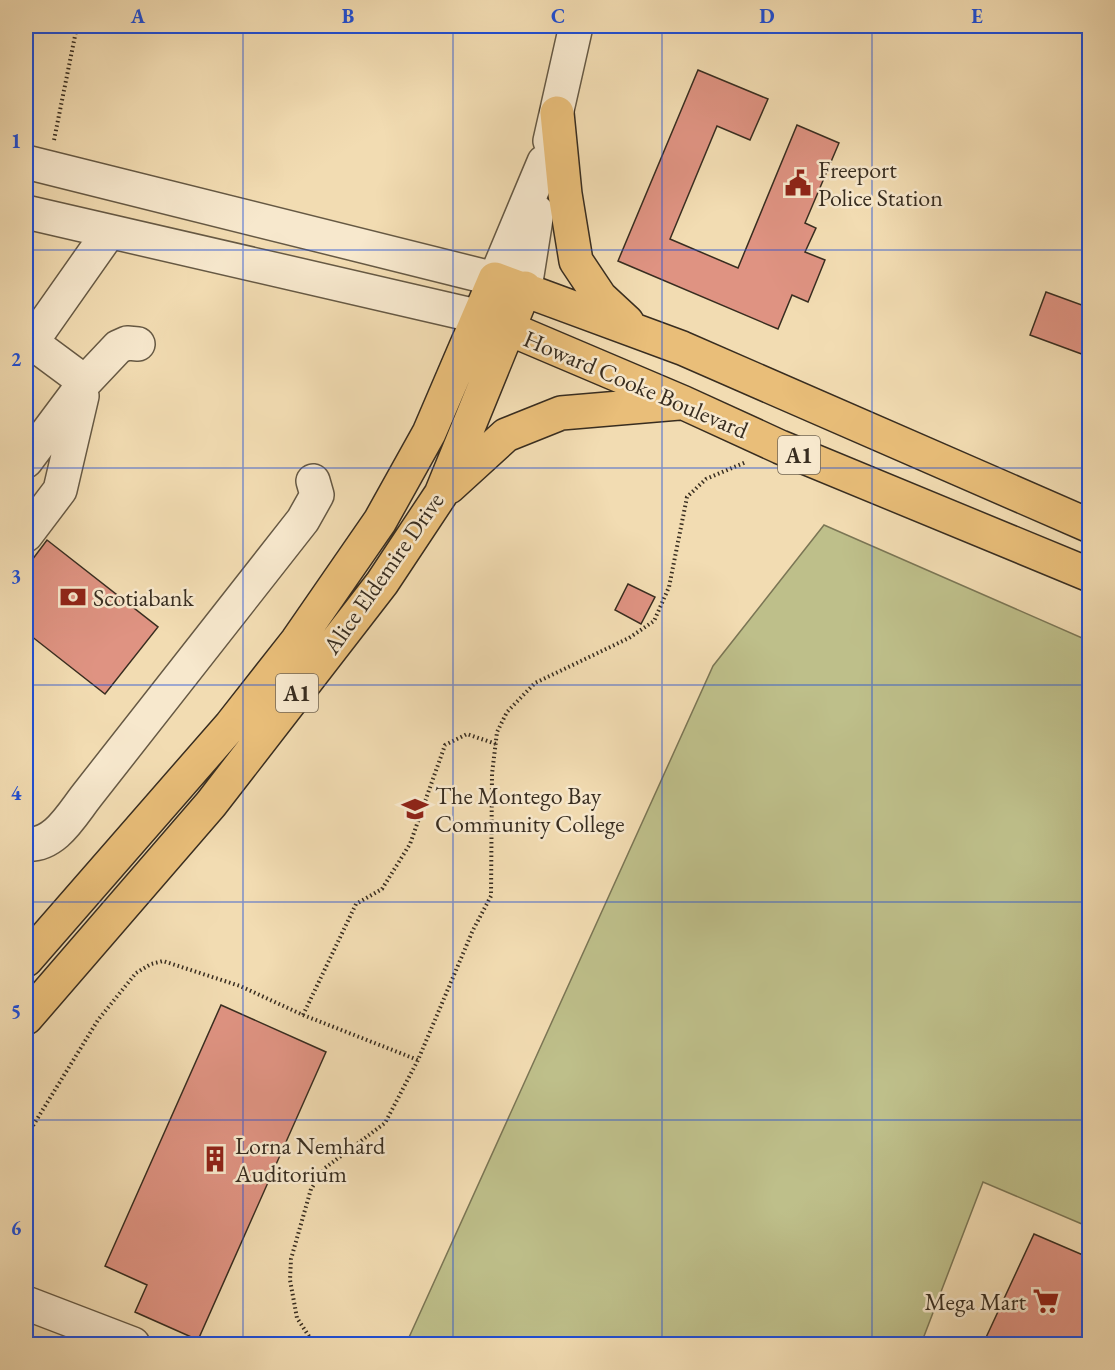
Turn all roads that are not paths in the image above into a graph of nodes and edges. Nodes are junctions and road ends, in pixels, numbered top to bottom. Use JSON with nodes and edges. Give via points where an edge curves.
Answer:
{"nodes":[{"id":1,"x":576,"y":26,"type":"edge"},
{"id":2,"x":557,"y":113,"type":"junction"},
{"id":3,"x":37,"y":165,"type":"edge"},
{"id":4,"x":26,"y":212,"type":"edge"},
{"id":5,"x":110,"y":232,"type":"junction"},
{"id":6,"x":510,"y":283,"type":"junction"},
{"id":7,"x":481,"y":317,"type":"junction"},
{"id":8,"x":510,"y":330,"type":"junction"},
{"id":9,"x":637,"y":331,"type":"junction"},
{"id":10,"x":138,"y":344,"type":"dead end"},
{"id":11,"x":28,"y":346,"type":"edge"},
{"id":12,"x":85,"y":382,"type":"junction"},
{"id":13,"x":684,"y":403,"type":"junction"},
{"id":14,"x":26,"y":461,"type":"edge"},
{"id":15,"x":313,"y":481,"type":"dead end"},
{"id":16,"x":441,"y":494,"type":"junction"},
{"id":17,"x":1089,"y":526,"type":"edge"},
{"id":18,"x":26,"y":535,"type":"edge"},
{"id":19,"x":1089,"y":575,"type":"edge"},
{"id":20,"x":26,"y":844,"type":"edge"},
{"id":21,"x":26,"y":960,"type":"edge"},
{"id":22,"x":26,"y":1018,"type":"edge"},
{"id":23,"x":26,"y":1303,"type":"edge"},
{"id":24,"x":133,"y":1344,"type":"edge"}],
"edges":[{"from":1,"to":2,"type":"street"},
{"from":2,"to":6,"type":"street"},
{"from":2,"to":9,"type":"main road","via":[[576,261],[600,297]]},
{"from":3,"to":6,"type":"street"},
{"from":4,"to":5,"type":"street"},
{"from":5,"to":7,"type":"street"},
{"from":5,"to":11,"type":"street"},
{"from":6,"to":7,"type":"main road","number":"A1"},
{"from":6,"to":8,"type":"main road","name":"Alice Eldemire Drive"},
{"from":6,"to":9,"type":"main road","name":"Howard Cooke Boulevard","number":"A1"},
{"from":7,"to":8,"type":"main road","name":"Howard Cooke Boulevard"},
{"from":7,"to":21,"type":"main road","name":"Alice Eldemire Drive","number":"A1","via":[[429,433],[380,522],[297,641],[231,725]]},
{"from":8,"to":13,"type":"main road","name":"Howard Cooke Boulevard","number":"A1"},
{"from":8,"to":16,"type":"main road","name":"Alice Eldemire Drive","number":"A1"},
{"from":9,"to":17,"type":"main road","name":"Howard Cooke Boulevard","number":"A1"},
{"from":10,"to":12,"type":"street","via":[[122,344]]},
{"from":11,"to":12,"type":"street"},
{"from":12,"to":14,"type":"street"},
{"from":12,"to":18,"type":"street","via":[[60,489]]},
{"from":13,"to":16,"type":"main road","via":[[561,413],[506,435]]},
{"from":13,"to":19,"type":"main road","name":"Howard Cooke Boulevard","number":"A1"},
{"from":15,"to":20,"type":"street","via":[[316,495],[303,520],[69,818],[56,834]]},
{"from":16,"to":22,"type":"main road","name":"Alice Eldemire Drive","number":"A1","via":[[382,583],[211,804]]},
{"from":23,"to":24,"type":"street"}]}
